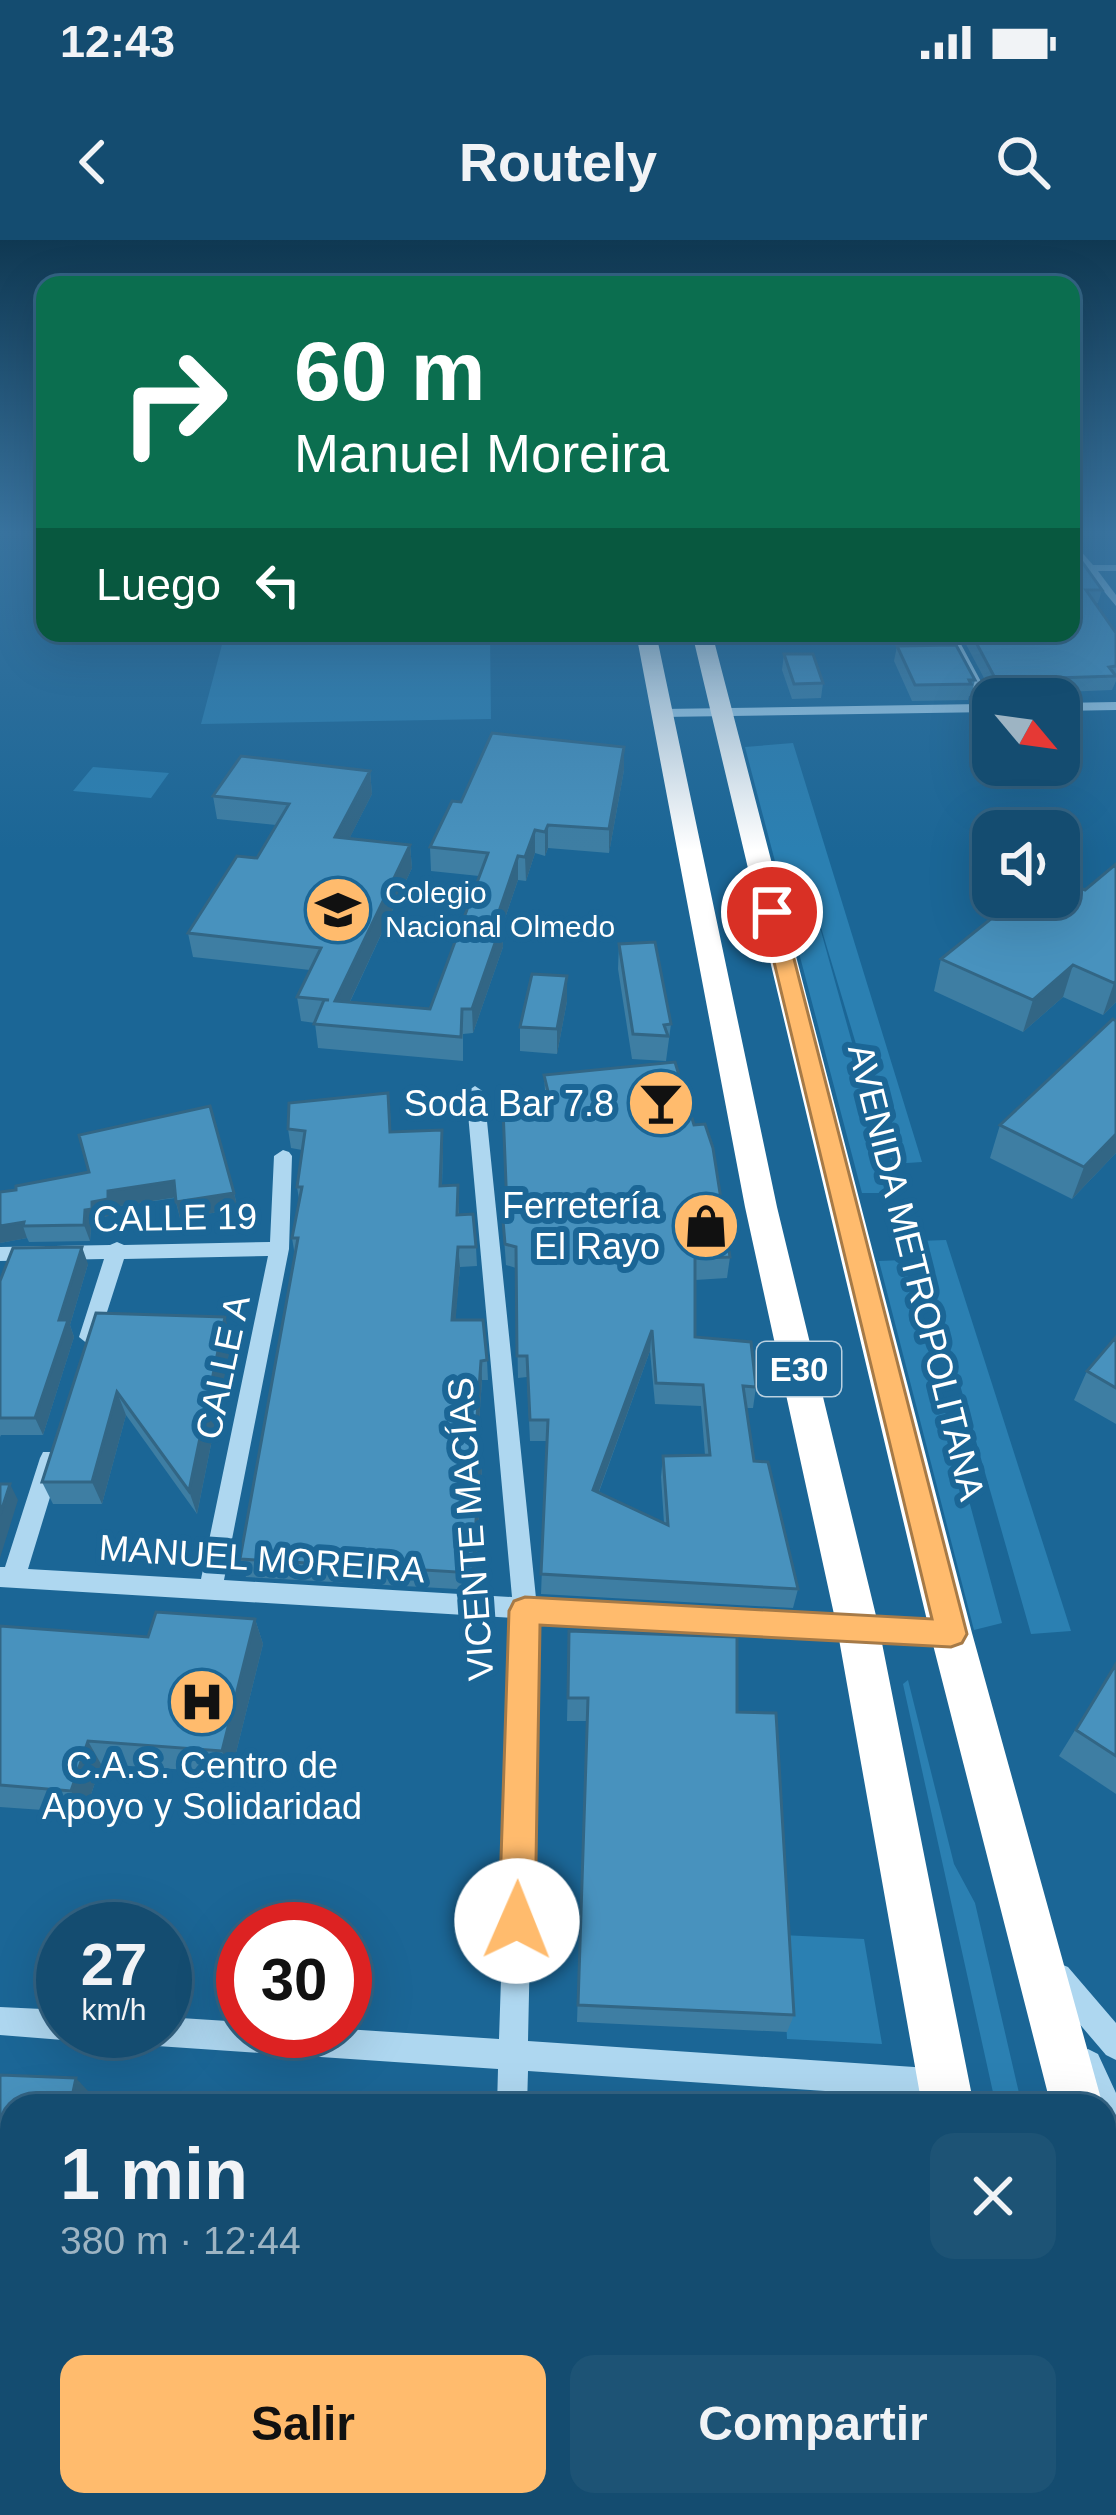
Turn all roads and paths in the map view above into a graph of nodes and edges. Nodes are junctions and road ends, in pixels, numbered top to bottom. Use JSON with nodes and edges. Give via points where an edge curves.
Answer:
{"nodes":[{"id":1,"x":648,"y":642,"type":"edge"},
{"id":2,"x":704,"y":642,"type":"edge"},
{"id":3,"x":954,"y":642,"type":"edge"},
{"id":4,"x":974,"y":678,"type":"edge"},
{"id":5,"x":1116,"y":706,"type":"edge"},
{"id":6,"x":1080,"y":707,"type":"edge"},
{"id":7,"x":972,"y":708,"type":"edge"},
{"id":8,"x":722,"y":712,"type":"junction"},
{"id":9,"x":662,"y":713,"type":"junction"},
{"id":10,"x":475,"y":1092,"type":"dead end"},
{"id":11,"x":283,"y":1156,"type":"dead end"},
{"id":12,"x":280,"y":1249,"type":"junction"},
{"id":13,"x":117,"y":1250,"type":"junction"},
{"id":14,"x":0,"y":1254,"type":"edge"},
{"id":15,"x":82,"y":1359,"type":"edge"},
{"id":16,"x":62,"y":1425,"type":"edge"},
{"id":17,"x":7,"y":1578,"type":"edge"},
{"id":18,"x":210,"y":1590,"type":"junction"},
{"id":19,"x":525,"y":1611,"type":"junction"},
{"id":20,"x":858,"y":1628,"type":"junction"},
{"id":21,"x":951,"y":1634,"type":"junction"},
{"id":22,"x":1033,"y":1936,"type":"junction"},
{"id":23,"x":0,"y":2021,"type":"edge"},
{"id":24,"x":36,"y":2023,"type":"edge"},
{"id":25,"x":192,"y":2033,"type":"edge"},
{"id":26,"x":1116,"y":2044,"type":"edge"},
{"id":27,"x":514,"y":2053,"type":"junction"},
{"id":28,"x":512,"y":2094,"type":"edge"},
{"id":29,"x":936,"y":2094,"type":"edge"},
{"id":30,"x":946,"y":2094,"type":"edge"},
{"id":31,"x":1074,"y":2094,"type":"edge"},
{"id":32,"x":1101,"y":2094,"type":"edge"}],
"edges":[{"from":1,"to":9,"type":"highway","number":"E30"},
{"from":2,"to":8,"type":"highway","name":"AVENIDA METROPOLITANA","number":"E30"},
{"from":3,"to":4,"type":"street"},
{"from":5,"to":6,"type":"street"},
{"from":7,"to":8,"type":"street"},
{"from":8,"to":9,"type":"street"},
{"from":8,"to":21,"type":"highway","name":"AVENIDA METROPOLITANA","number":"E30"},
{"from":9,"to":20,"type":"highway","number":"E30","via":[[761,1207]]},
{"from":10,"to":19,"type":"street","name":"VICENTE MACÍAS"},
{"from":11,"to":12,"type":"street","name":"CALLE A"},
{"from":12,"to":13,"type":"street","name":"CALLE 19"},
{"from":12,"to":18,"type":"street","name":"CALLE A"},
{"from":13,"to":14,"type":"street","name":"CALLE 19"},
{"from":13,"to":15,"type":"street"},
{"from":16,"to":17,"type":"street"},
{"from":17,"to":18,"type":"street","name":"MANUEL MOREIRA"},
{"from":18,"to":19,"type":"street","name":"MANUEL MOREIRA"},
{"from":19,"to":20,"type":"street","name":"MANUEL MOREIRA"},
{"from":19,"to":27,"type":"street","name":"VICENTE MACÍAS"},
{"from":20,"to":21,"type":"street","name":"MANUEL MOREIRA"},
{"from":20,"to":30,"type":"highway","number":"E30"},
{"from":21,"to":22,"type":"highway","name":"AVENIDA METROPOLITANA","number":"E30"},
{"from":22,"to":26,"type":"street","via":[[1067,1992]]},
{"from":22,"to":31,"type":"highway","number":"E30"},
{"from":22,"to":32,"type":"street"},
{"from":23,"to":24,"type":"street"},
{"from":25,"to":27,"type":"street"},
{"from":27,"to":28,"type":"street","name":"VICENTE MACÍAS"},
{"from":27,"to":29,"type":"street"}]}
